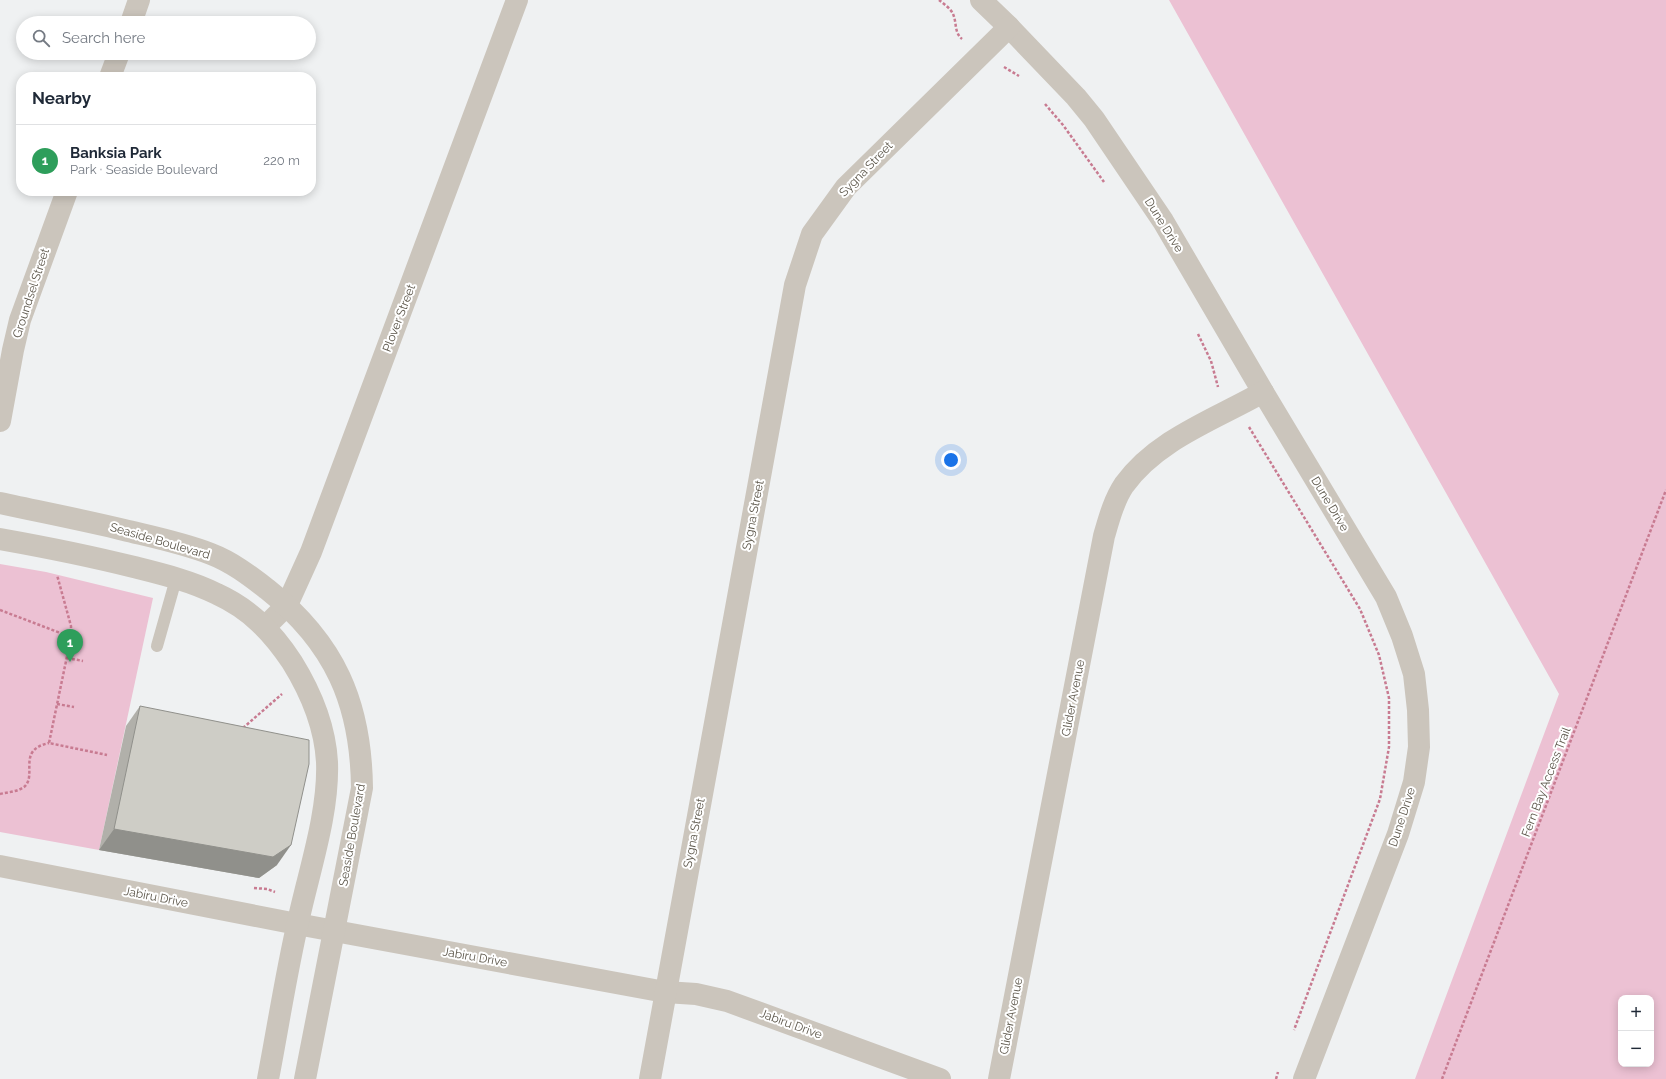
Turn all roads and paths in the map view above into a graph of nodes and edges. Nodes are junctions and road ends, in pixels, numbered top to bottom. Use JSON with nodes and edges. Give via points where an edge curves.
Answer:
{"nodes":[{"id":1,"x":139,"y":0,"type":"edge"},
{"id":2,"x":518,"y":0,"type":"edge"},
{"id":3,"x":940,"y":0,"type":"edge"},
{"id":4,"x":981,"y":0,"type":"edge"},
{"id":5,"x":133,"y":16,"type":"edge"},
{"id":6,"x":1009,"y":27,"type":"junction"},
{"id":7,"x":966,"y":42,"type":"dead end"},
{"id":8,"x":117,"y":60,"type":"edge"},
{"id":9,"x":1000,"y":64,"type":"dead end"},
{"id":10,"x":112,"y":72,"type":"edge"},
{"id":11,"x":1023,"y":79,"type":"dead end"},
{"id":12,"x":1040,"y":98,"type":"dead end"},
{"id":13,"x":1108,"y":187,"type":"dead end"},
{"id":14,"x":65,"y":196,"type":"edge"},
{"id":15,"x":1197,"y":333,"type":"dead end"},
{"id":16,"x":1222,"y":392,"type":"dead end"},
{"id":17,"x":1263,"y":392,"type":"junction"},
{"id":18,"x":0,"y":421,"type":"edge"},
{"id":19,"x":1245,"y":423,"type":"dead end"},
{"id":20,"x":1666,"y":490,"type":"edge"},
{"id":21,"x":0,"y":503,"type":"edge"},
{"id":22,"x":0,"y":539,"type":"edge"},
{"id":23,"x":56,"y":570,"type":"dead end"},
{"id":24,"x":176,"y":579,"type":"junction"},
{"id":25,"x":287,"y":605,"type":"junction"},
{"id":26,"x":0,"y":610,"type":"edge"},
{"id":27,"x":265,"y":627,"type":"junction"},
{"id":28,"x":71,"y":637,"type":"junction"},
{"id":29,"x":157,"y":646,"type":"dead end"},
{"id":30,"x":66,"y":658,"type":"junction"},
{"id":31,"x":83,"y":661,"type":"dead end"},
{"id":32,"x":286,"y":698,"type":"dead end"},
{"id":33,"x":57,"y":704,"type":"junction"},
{"id":34,"x":74,"y":707,"type":"dead end"},
{"id":35,"x":240,"y":731,"type":"edge"},
{"id":36,"x":49,"y":743,"type":"junction"},
{"id":37,"x":107,"y":755,"type":"dead end"},
{"id":38,"x":0,"y":794,"type":"edge"},
{"id":39,"x":0,"y":866,"type":"edge"},
{"id":40,"x":297,"y":924,"type":"junction"},
{"id":41,"x":334,"y":931,"type":"junction"},
{"id":42,"x":665,"y":992,"type":"junction"},
{"id":43,"x":1291,"y":1036,"type":"dead end"},
{"id":44,"x":1281,"y":1065,"type":"dead end"},
{"id":45,"x":268,"y":1079,"type":"edge"},
{"id":46,"x":305,"y":1079,"type":"edge"},
{"id":47,"x":650,"y":1079,"type":"edge"},
{"id":48,"x":940,"y":1079,"type":"edge"},
{"id":49,"x":999,"y":1079,"type":"edge"},
{"id":50,"x":1276,"y":1079,"type":"edge"},
{"id":51,"x":1304,"y":1079,"type":"edge"},
{"id":52,"x":1442,"y":1079,"type":"edge"}],
"edges":[{"from":1,"to":5,"type":"street"},
{"from":2,"to":25,"type":"street","name":"Plover Street","via":[[311,552]]},
{"from":3,"to":7,"type":"path","via":[[954,14],[958,36]]},
{"from":4,"to":6,"type":"street","name":"Dune Drive"},
{"from":6,"to":17,"type":"street","name":"Dune Drive","via":[[1076,97],[1110,143],[1163,221]]},
{"from":6,"to":42,"type":"street","name":"Sygna Street","via":[[846,188],[812,234],[795,285]]},
{"from":8,"to":10,"type":"street"},
{"from":9,"to":11,"type":"path"},
{"from":12,"to":13,"type":"path"},
{"from":14,"to":18,"type":"street","name":"Groundsel Street","via":[[20,320]]},
{"from":15,"to":16,"type":"path"},
{"from":17,"to":49,"type":"street","name":"Glider Avenue","via":[[1164,446],[1138,469],[1124,486],[1112,511],[1104,536]]},
{"from":17,"to":51,"type":"street","name":"Dune Drive","via":[[1386,597],[1414,674],[1418,710],[1418,747],[1414,782],[1398,834]]},
{"from":19,"to":43,"type":"path","via":[[1360,609],[1379,655],[1389,698],[1389,747],[1380,799]]},
{"from":20,"to":52,"type":"path","name":"Fern Bay Access Trail"},
{"from":21,"to":25,"type":"street","name":"Seaside Boulevard","via":[[158,538],[212,554],[254,579]]},
{"from":22,"to":24,"type":"street","via":[[108,561]]},
{"from":23,"to":28,"type":"path","via":[[71,626]]},
{"from":24,"to":27,"type":"street","via":[[217,594],[244,609]]},
{"from":24,"to":29,"type":"lane"},
{"from":25,"to":27,"type":"street","name":"Plover Street"},
{"from":25,"to":41,"type":"street","name":"Seaside Boulevard","via":[[325,648],[347,695],[358,738],[362,788]]},
{"from":26,"to":28,"type":"path"},
{"from":27,"to":40,"type":"street","via":[[285,652],[310,695],[319,719],[327,760],[323,812]]},
{"from":28,"to":30,"type":"path"},
{"from":30,"to":31,"type":"path"},
{"from":30,"to":33,"type":"path"},
{"from":32,"to":35,"type":"path","via":[[284,693]]},
{"from":33,"to":34,"type":"path"},
{"from":33,"to":36,"type":"path"},
{"from":36,"to":37,"type":"path"},
{"from":36,"to":38,"type":"path","via":[[38,745],[31,755],[25,786]]},
{"from":39,"to":40,"type":"street","name":"Jabiru Drive"},
{"from":40,"to":41,"type":"street","name":"Jabiru Drive"},
{"from":40,"to":45,"type":"street"},
{"from":41,"to":42,"type":"street","name":"Jabiru Drive"},
{"from":41,"to":46,"type":"street","name":"Seaside Boulevard"},
{"from":42,"to":47,"type":"street","name":"Sygna Street"},
{"from":42,"to":48,"type":"street","name":"Jabiru Drive","via":[[696,994],[727,1001]]},
{"from":44,"to":50,"type":"path"}]}
